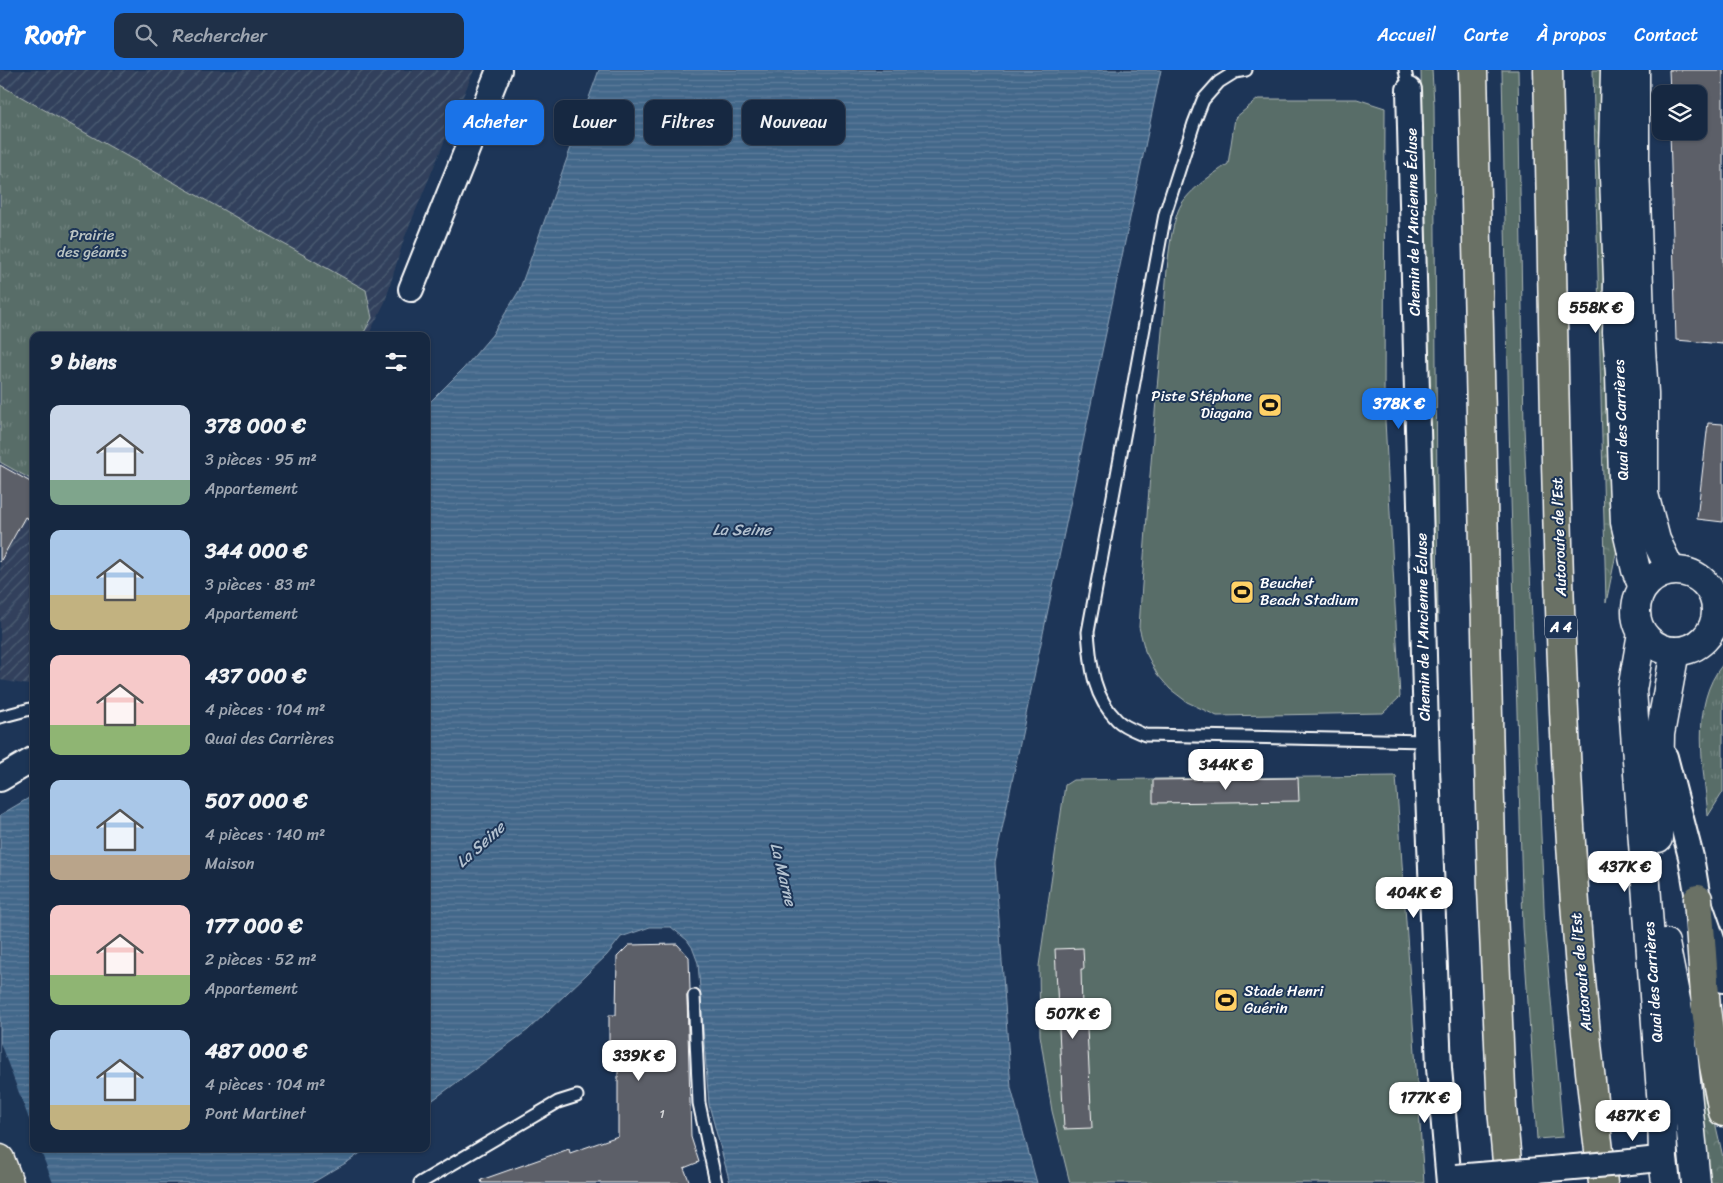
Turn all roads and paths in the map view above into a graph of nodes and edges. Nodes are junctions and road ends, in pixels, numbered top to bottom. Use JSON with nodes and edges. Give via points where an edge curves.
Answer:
{"nodes":[{"id":1,"x":499,"y":70,"type":"edge"},
{"id":2,"x":1246,"y":70,"type":"edge"},
{"id":3,"x":1473,"y":70,"type":"edge"},
{"id":4,"x":1548,"y":70,"type":"edge"},
{"id":5,"x":1615,"y":70,"type":"edge"},
{"id":6,"x":1635,"y":70,"type":"edge"},
{"id":7,"x":1407,"y":80,"type":"edge"},
{"id":8,"x":411,"y":289,"type":"dead end"},
{"id":9,"x":1671,"y":571,"type":"junction"},
{"id":10,"x":1643,"y":587,"type":"junction"},
{"id":11,"x":1719,"y":604,"type":"edge"},
{"id":12,"x":1642,"y":633,"type":"junction"},
{"id":13,"x":1675,"y":651,"type":"junction"},
{"id":14,"x":30,"y":709,"type":"edge"},
{"id":15,"x":0,"y":717,"type":"edge"},
{"id":16,"x":1660,"y":734,"type":"junction"},
{"id":17,"x":1426,"y":742,"type":"junction"},
{"id":18,"x":30,"y":761,"type":"edge"},
{"id":19,"x":0,"y":779,"type":"edge"},
{"id":20,"x":1698,"y":899,"type":"junction"},
{"id":21,"x":1723,"y":980,"type":"edge"},
{"id":22,"x":694,"y":996,"type":"dead end"},
{"id":23,"x":577,"y":1096,"type":"dead end"},
{"id":24,"x":1723,"y":1112,"type":"edge"},
{"id":25,"x":1693,"y":1155,"type":"junction"},
{"id":26,"x":0,"y":1159,"type":"edge"},
{"id":27,"x":1659,"y":1167,"type":"edge"},
{"id":28,"x":1451,"y":1179,"type":"edge"},
{"id":29,"x":9,"y":1183,"type":"edge"},
{"id":30,"x":420,"y":1183,"type":"edge"},
{"id":31,"x":716,"y":1183,"type":"edge"},
{"id":32,"x":1509,"y":1183,"type":"edge"},
{"id":33,"x":1603,"y":1183,"type":"edge"},
{"id":34,"x":1696,"y":1183,"type":"edge"}],
"edges":[{"from":1,"to":8,"type":"street"},
{"from":2,"to":17,"type":"lane","via":[[1235,72],[1219,82],[1203,100],[1165,214],[1088,632],[1098,695],[1118,721],[1145,736]]},
{"from":3,"to":32,"type":"main road","via":[[1492,889],[1502,1109]]},
{"from":4,"to":33,"type":"main road","name":"Autoroute de l’Est","number":"A 4","via":[[1562,670],[1578,942]]},
{"from":5,"to":10,"type":"main road","name":"Quai des Carrières","via":[[1617,332],[1623,478],[1626,522]]},
{"from":6,"to":9,"type":"main road","name":"Quai des Carrières","via":[[1644,494],[1656,540]]},
{"from":7,"to":17,"type":"street","name":"Chemin de l'Ancienne Écluse"},
{"from":9,"to":10,"type":"main road","via":[[1650,579]]},
{"from":9,"to":11,"type":"main road","via":[[1684,571],[1695,576]]},
{"from":10,"to":12,"type":"main road","via":[[1636,608]]},
{"from":11,"to":13,"type":"main road","via":[[1710,631],[1701,642]]},
{"from":12,"to":13,"type":"main road","via":[[1651,642]]},
{"from":12,"to":27,"type":"main road","name":"Quai des Carrières","via":[[1632,690],[1662,1097]]},
{"from":13,"to":16,"type":"main road","name":"Quai des Carrières"},
{"from":14,"to":15,"type":"lane"},
{"from":16,"to":20,"type":"street","name":"Quai des Carrières","via":[[1691,857]]},
{"from":16,"to":25,"type":"main road","name":"Quai des Carrières","via":[[1658,863],[1665,941],[1680,1021]]},
{"from":17,"to":28,"type":"street","name":"Chemin de l'Ancienne Écluse","via":[[1439,1068]]},
{"from":18,"to":19,"type":"street"},
{"from":20,"to":21,"type":"street","name":"Quai des Carrières"},
{"from":20,"to":24,"type":"main road","via":[[1706,1009]]},
{"from":22,"to":31,"type":"lane","via":[[699,1103]]},
{"from":23,"to":30,"type":"lane","via":[[558,1102]]},
{"from":25,"to":27,"type":"main road"},
{"from":25,"to":34,"type":"main road","name":"Quai des Carrières"},
{"from":26,"to":29,"type":"main road"},
{"from":27,"to":28,"type":"street","bridge":true,"via":[[1621,1163]]}]}
